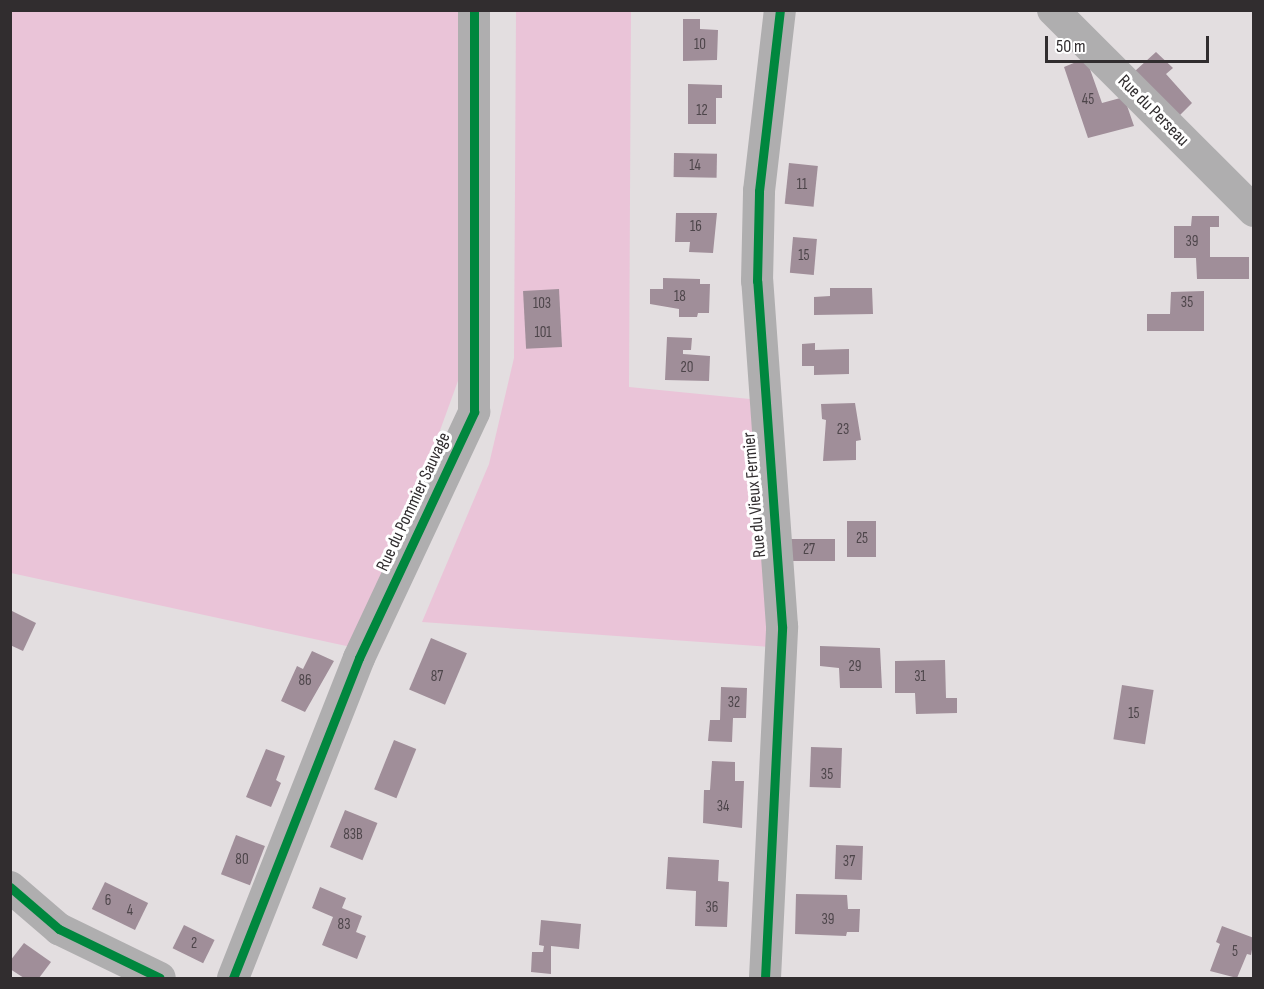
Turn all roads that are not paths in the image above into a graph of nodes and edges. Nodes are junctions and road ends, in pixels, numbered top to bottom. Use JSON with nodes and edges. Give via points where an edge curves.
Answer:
{"nodes":[{"id":1,"x":474,"y":10,"type":"edge"},
{"id":2,"x":780,"y":10,"type":"edge"},
{"id":3,"x":1053,"y":10,"type":"edge"},
{"id":4,"x":1254,"y":211,"type":"edge"},
{"id":5,"x":10,"y":887,"type":"edge"},
{"id":6,"x":160,"y":978,"type":"edge"},
{"id":7,"x":233,"y":978,"type":"edge"},
{"id":8,"x":765,"y":978,"type":"edge"}],
"edges":[{"from":1,"to":7,"type":"street","name":"Rue du Pommier Sauvage","via":[[474,412],[359,658]]},
{"from":2,"to":8,"type":"street","name":"Rue du Vieux Fermier","via":[[759,191],[757,281],[782,626]]},
{"from":3,"to":4,"type":"street","name":"Rue du Perseau"},
{"from":5,"to":6,"type":"street","via":[[59,929]]}]}
